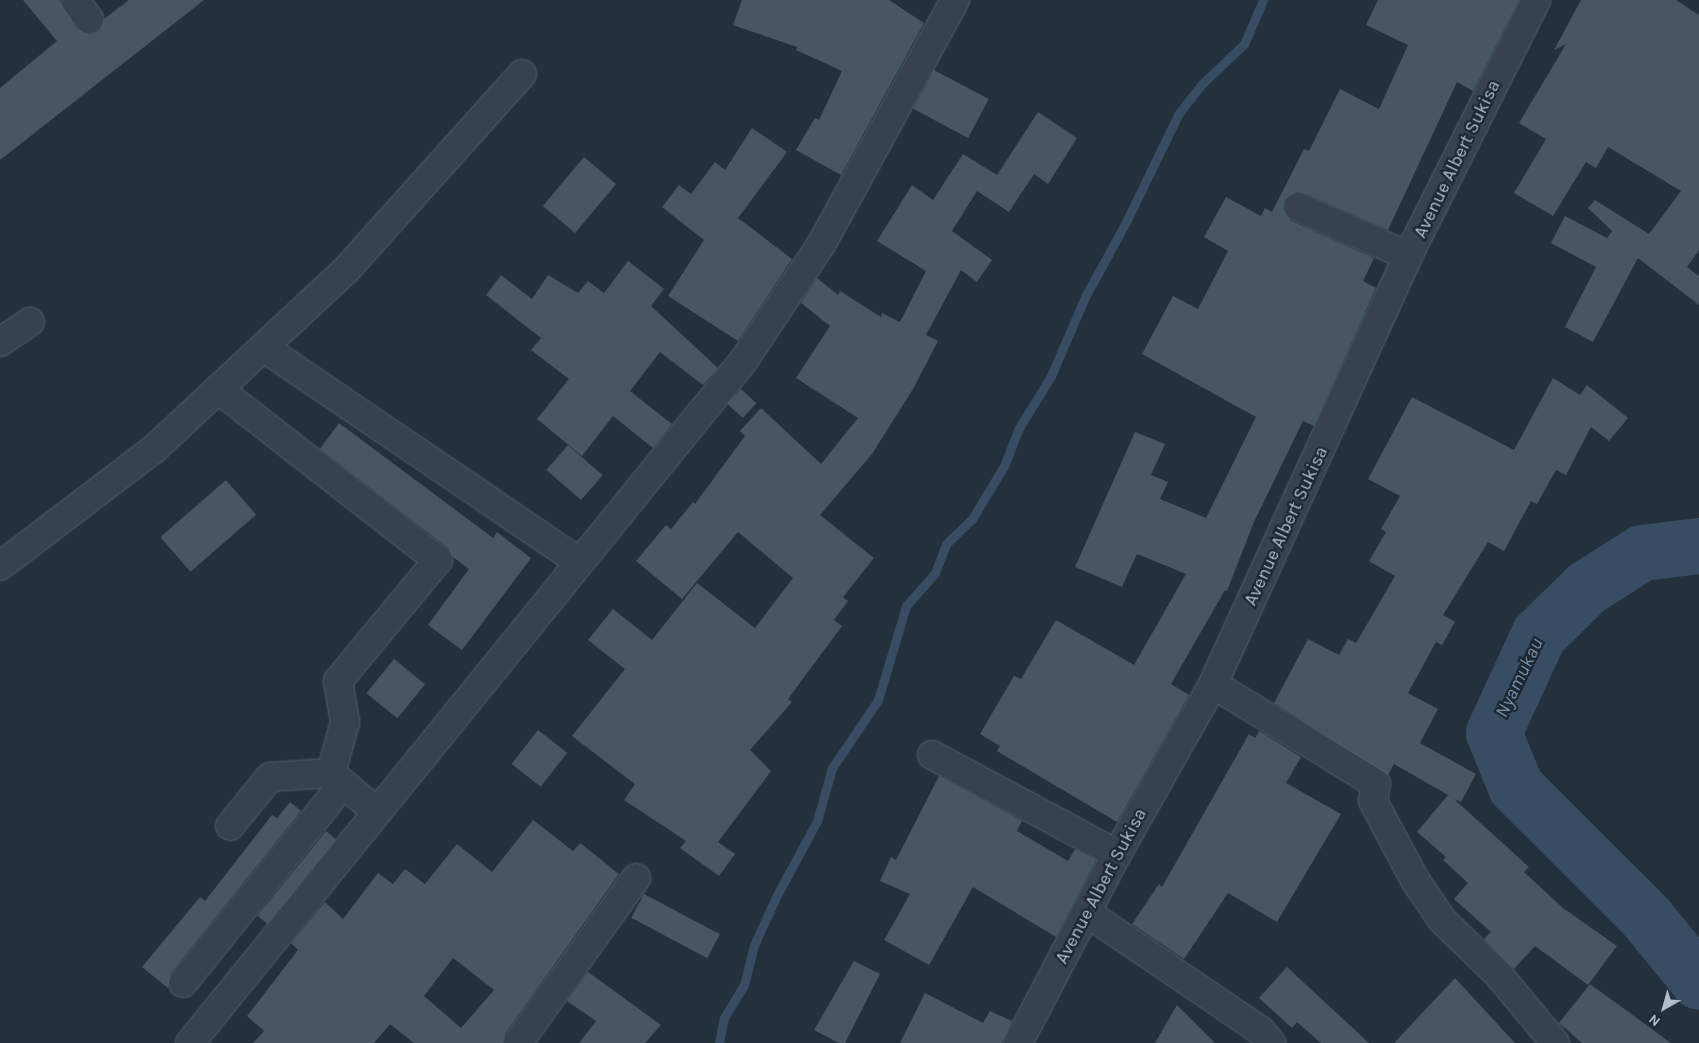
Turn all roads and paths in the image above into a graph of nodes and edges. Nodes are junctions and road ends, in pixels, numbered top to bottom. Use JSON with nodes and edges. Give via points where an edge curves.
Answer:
{"nodes":[{"id":1,"x":955,"y":0,"type":"edge"},
{"id":2,"x":1536,"y":0,"type":"edge"},
{"id":3,"x":522,"y":74,"type":"dead end"},
{"id":4,"x":1298,"y":207,"type":"dead end"},
{"id":5,"x":1408,"y":256,"type":"junction"},
{"id":6,"x":30,"y":322,"type":"dead end"},
{"id":7,"x":0,"y":342,"type":"edge"},
{"id":8,"x":263,"y":347,"type":"junction"},
{"id":9,"x":218,"y":389,"type":"junction"},
{"id":10,"x":579,"y":562,"type":"junction"},
{"id":11,"x":0,"y":566,"type":"edge"},
{"id":12,"x":1213,"y":684,"type":"junction"},
{"id":13,"x":932,"y":755,"type":"dead end"},
{"id":14,"x":337,"y":779,"type":"junction"},
{"id":15,"x":377,"y":812,"type":"junction"},
{"id":16,"x":230,"y":826,"type":"dead end"},
{"id":17,"x":1117,"y":854,"type":"junction"},
{"id":18,"x":636,"y":878,"type":"dead end"},
{"id":19,"x":1086,"y":912,"type":"junction"},
{"id":20,"x":183,"y":983,"type":"dead end"},
{"id":21,"x":190,"y":1043,"type":"edge"},
{"id":22,"x":518,"y":1043,"type":"edge"},
{"id":23,"x":1018,"y":1043,"type":"edge"},
{"id":24,"x":1272,"y":1043,"type":"edge"},
{"id":25,"x":1555,"y":1043,"type":"edge"}],
"edges":[{"from":1,"to":10,"type":"street","via":[[822,243],[744,360]]},
{"from":2,"to":5,"type":"street","name":"Avenue Albert Sukisa"},
{"from":3,"to":8,"type":"street","via":[[347,269]]},
{"from":4,"to":5,"type":"street"},
{"from":5,"to":12,"type":"street","name":"Avenue Albert Sukisa"},
{"from":6,"to":7,"type":"street"},
{"from":8,"to":9,"type":"street"},
{"from":8,"to":10,"type":"street"},
{"from":9,"to":11,"type":"street","via":[[153,450]]},
{"from":9,"to":14,"type":"street","via":[[438,560],[338,681],[345,722]]},
{"from":10,"to":15,"type":"street"},
{"from":12,"to":17,"type":"street","name":"Avenue Albert Sukisa"},
{"from":12,"to":25,"type":"street","via":[[1376,784],[1373,801],[1415,880],[1443,922],[1498,974]]},
{"from":13,"to":17,"type":"street"},
{"from":14,"to":15,"type":"street"},
{"from":14,"to":16,"type":"street","via":[[270,777]]},
{"from":14,"to":20,"type":"street"},
{"from":15,"to":21,"type":"street"},
{"from":17,"to":19,"type":"street","name":"Avenue Albert Sukisa"},
{"from":18,"to":22,"type":"street"},
{"from":19,"to":23,"type":"street","name":"Avenue Albert Sukisa"},
{"from":19,"to":24,"type":"street","via":[[1262,1030]]}]}
